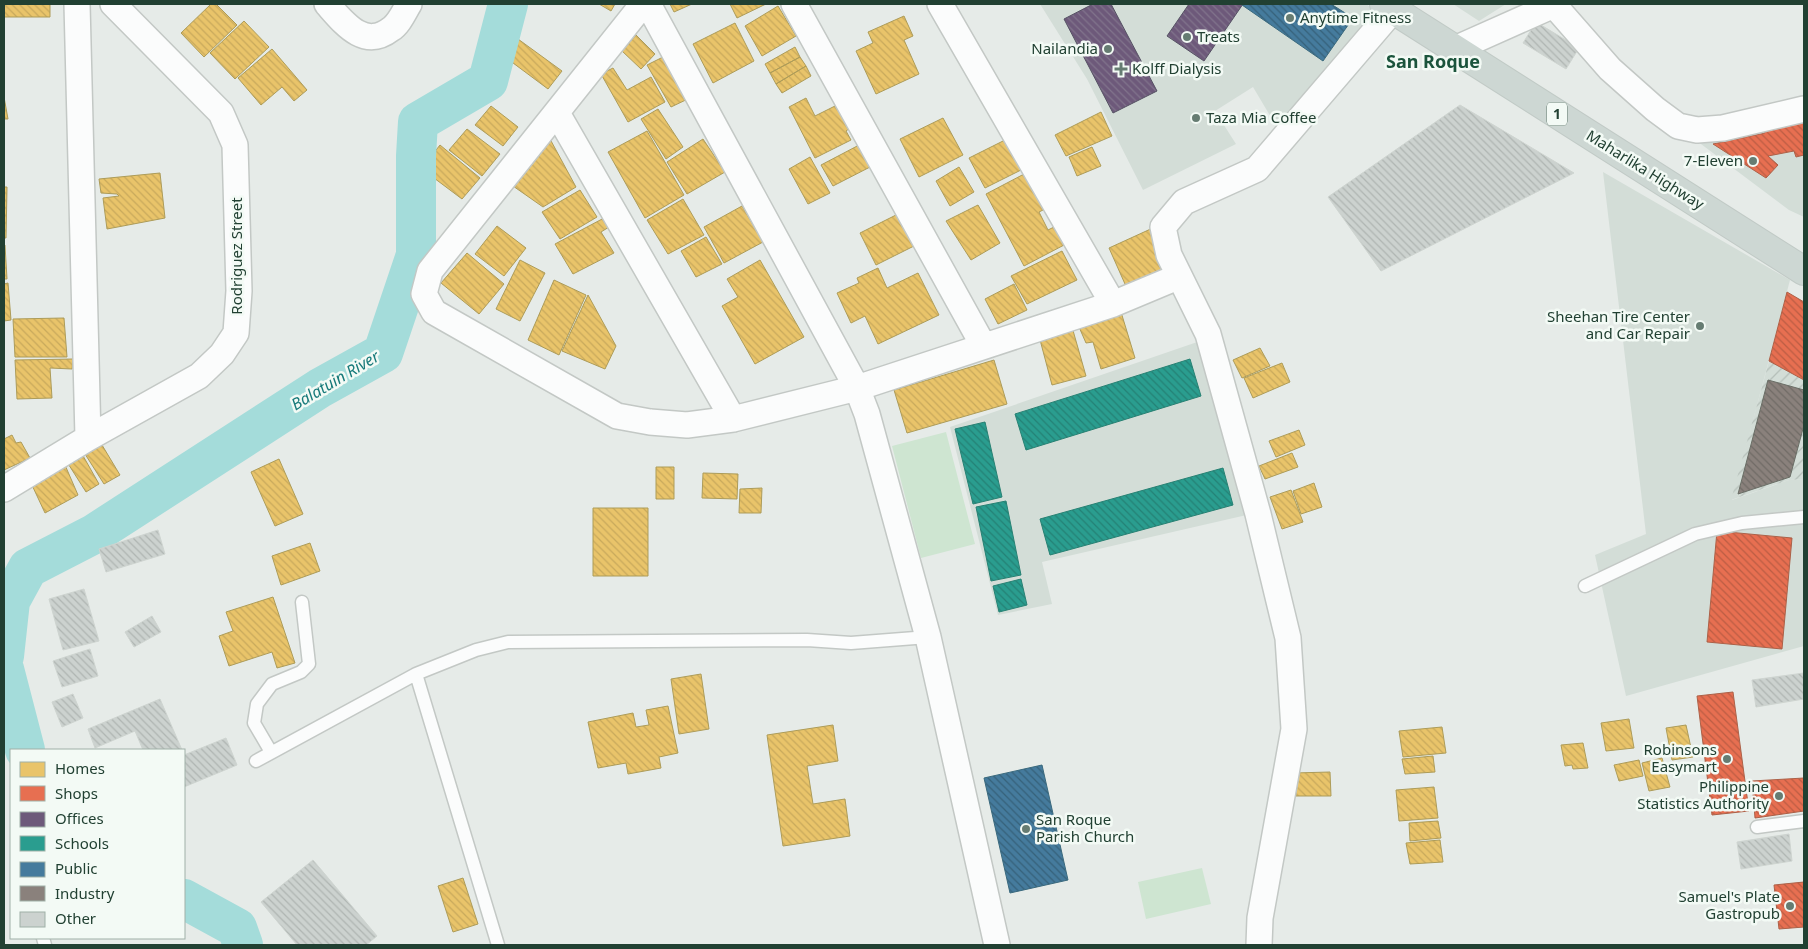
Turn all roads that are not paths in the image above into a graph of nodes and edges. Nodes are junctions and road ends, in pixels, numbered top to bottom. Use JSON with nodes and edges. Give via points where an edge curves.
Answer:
{"nodes":[{"id":1,"x":77,"y":4,"type":"edge"},
{"id":2,"x":113,"y":4,"type":"edge"},
{"id":3,"x":328,"y":4,"type":"edge"},
{"id":4,"x":409,"y":4,"type":"edge"},
{"id":5,"x":643,"y":4,"type":"edge"},
{"id":6,"x":648,"y":4,"type":"edge"},
{"id":7,"x":794,"y":4,"type":"edge"},
{"id":8,"x":940,"y":4,"type":"edge"},
{"id":9,"x":1554,"y":4,"type":"edge"},
{"id":10,"x":1389,"y":7,"type":"edge"},
{"id":11,"x":1455,"y":49,"type":"junction"},
{"id":12,"x":1804,"y":109,"type":"edge"},
{"id":13,"x":557,"y":113,"type":"junction"},
{"id":14,"x":1804,"y":271,"type":"edge"},
{"id":15,"x":1168,"y":281,"type":"dead end"},
{"id":16,"x":1113,"y":304,"type":"junction"},
{"id":17,"x":983,"y":346,"type":"junction"},
{"id":18,"x":857,"y":388,"type":"junction"},
{"id":19,"x":733,"y":419,"type":"junction"},
{"id":20,"x":88,"y":438,"type":"junction"},
{"id":21,"x":4,"y":489,"type":"edge"},
{"id":22,"x":1804,"y":517,"type":"edge"},
{"id":23,"x":1586,"y":586,"type":"dead end"},
{"id":24,"x":302,"y":602,"type":"dead end"},
{"id":25,"x":928,"y":636,"type":"junction"},
{"id":26,"x":416,"y":674,"type":"junction"},
{"id":27,"x":270,"y":752,"type":"junction"},
{"id":28,"x":256,"y":761,"type":"dead end"},
{"id":29,"x":1804,"y":821,"type":"edge"},
{"id":30,"x":1757,"y":827,"type":"dead end"},
{"id":31,"x":498,"y":945,"type":"edge"},
{"id":32,"x":997,"y":945,"type":"edge"},
{"id":33,"x":1259,"y":945,"type":"edge"}],
"edges":[{"from":1,"to":20,"type":"street"},
{"from":2,"to":20,"type":"street","name":"Rodriguez Street","via":[[222,113],[235,145],[239,291],[236,333],[222,354],[198,376]]},
{"from":3,"to":4,"type":"street","via":[[357,34],[378,37],[393,29]]},
{"from":5,"to":13,"type":"street"},
{"from":6,"to":18,"type":"street"},
{"from":7,"to":17,"type":"street"},
{"from":8,"to":16,"type":"street"},
{"from":9,"to":11,"type":"street"},
{"from":9,"to":12,"type":"street","via":[[1610,69],[1678,126],[1697,130],[1722,128]]},
{"from":10,"to":11,"type":"main road","name":"Maharlika Highway","number":"1"},
{"from":10,"to":33,"type":"street","via":[[1257,169],[1184,202],[1163,227],[1169,255],[1208,334],[1258,514],[1288,638],[1294,729],[1260,918]]},
{"from":11,"to":14,"type":"main road","name":"Maharlika Highway","number":"1"},
{"from":13,"to":19,"type":"street"},
{"from":13,"to":19,"type":"street","via":[[430,271],[424,294],[434,312],[617,416],[687,425]]},
{"from":15,"to":16,"type":"street"},
{"from":16,"to":17,"type":"street"},
{"from":17,"to":18,"type":"street"},
{"from":18,"to":19,"type":"street"},
{"from":18,"to":25,"type":"street"},
{"from":20,"to":21,"type":"street","name":"Rodriguez Street"},
{"from":22,"to":23,"type":"lane","via":[[1742,523],[1695,534]]},
{"from":24,"to":27,"type":"lane","via":[[309,664],[301,672],[272,684],[257,704],[254,723]]},
{"from":25,"to":26,"type":"lane","via":[[851,643],[807,640],[508,642],[476,650]]},
{"from":25,"to":32,"type":"street"},
{"from":26,"to":27,"type":"lane"},
{"from":26,"to":31,"type":"lane"},
{"from":27,"to":28,"type":"lane"},
{"from":29,"to":30,"type":"lane"}]}
